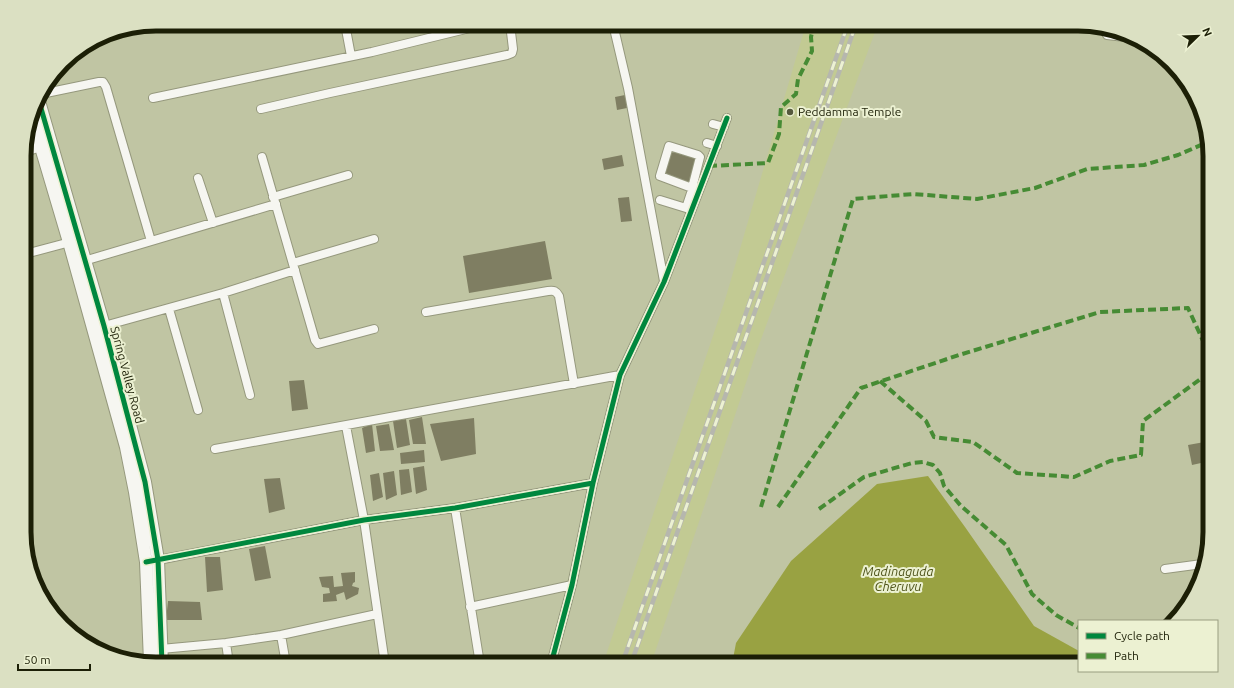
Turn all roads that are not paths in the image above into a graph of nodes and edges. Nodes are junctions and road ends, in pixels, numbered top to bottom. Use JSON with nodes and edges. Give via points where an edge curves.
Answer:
{"nodes":[{"id":1,"x":346,"y":31,"type":"edge"},
{"id":2,"x":456,"y":31,"type":"edge"},
{"id":3,"x":511,"y":31,"type":"edge"},
{"id":4,"x":615,"y":31,"type":"edge"},
{"id":5,"x":351,"y":56,"type":"junction"},
{"id":6,"x":49,"y":92,"type":"edge"},
{"id":7,"x":153,"y":98,"type":"dead end"},
{"id":8,"x":41,"y":109,"type":"edge"},
{"id":9,"x":261,"y":109,"type":"dead end"},
{"id":10,"x":727,"y":118,"type":"dead end"},
{"id":11,"x":713,"y":124,"type":"dead end"},
{"id":12,"x":35,"y":126,"type":"edge"},
{"id":13,"x":724,"y":127,"type":"junction"},
{"id":14,"x":707,"y":143,"type":"dead end"},
{"id":15,"x":717,"y":146,"type":"junction"},
{"id":16,"x":41,"y":147,"type":"junction"},
{"id":17,"x":31,"y":150,"type":"edge"},
{"id":18,"x":262,"y":158,"type":"dead end"},
{"id":19,"x":698,"y":167,"type":"junction"},
{"id":20,"x":707,"y":171,"type":"junction"},
{"id":21,"x":348,"y":175,"type":"dead end"},
{"id":22,"x":198,"y":178,"type":"dead end"},
{"id":23,"x":694,"y":190,"type":"junction"},
{"id":24,"x":660,"y":200,"type":"dead end"},
{"id":25,"x":274,"y":201,"type":"junction"},
{"id":26,"x":689,"y":209,"type":"junction"},
{"id":27,"x":213,"y":223,"type":"junction"},
{"id":28,"x":374,"y":239,"type":"dead end"},
{"id":29,"x":74,"y":241,"type":"junction"},
{"id":30,"x":151,"y":241,"type":"junction"},
{"id":31,"x":31,"y":252,"type":"edge"},
{"id":32,"x":84,"y":261,"type":"junction"},
{"id":33,"x":294,"y":267,"type":"junction"},
{"id":34,"x":664,"y":282,"type":"junction"},
{"id":35,"x":223,"y":293,"type":"junction"},
{"id":36,"x":169,"y":309,"type":"junction"},
{"id":37,"x":426,"y":312,"type":"dead end"},
{"id":38,"x":104,"y":326,"type":"junction"},
{"id":39,"x":374,"y":329,"type":"dead end"},
{"id":40,"x":620,"y":375,"type":"junction"},
{"id":41,"x":574,"y":384,"type":"junction"},
{"id":42,"x":250,"y":395,"type":"dead end"},
{"id":43,"x":198,"y":410,"type":"dead end"},
{"id":44,"x":346,"y":426,"type":"junction"},
{"id":45,"x":215,"y":449,"type":"dead end"},
{"id":46,"x":593,"y":483,"type":"junction"},
{"id":47,"x":455,"y":508,"type":"junction"},
{"id":48,"x":364,"y":520,"type":"junction"},
{"id":49,"x":152,"y":561,"type":"junction"},
{"id":50,"x":1199,"y":564,"type":"edge"},
{"id":51,"x":1165,"y":569,"type":"dead end"},
{"id":52,"x":572,"y":586,"type":"junction"},
{"id":53,"x":470,"y":607,"type":"junction"},
{"id":54,"x":377,"y":614,"type":"junction"},
{"id":55,"x":281,"y":635,"type":"junction"},
{"id":56,"x":226,"y":643,"type":"junction"},
{"id":57,"x":161,"y":650,"type":"junction"},
{"id":58,"x":150,"y":657,"type":"edge"},
{"id":59,"x":162,"y":657,"type":"edge"},
{"id":60,"x":228,"y":657,"type":"edge"},
{"id":61,"x":285,"y":657,"type":"edge"},
{"id":62,"x":384,"y":657,"type":"edge"},
{"id":63,"x":479,"y":657,"type":"edge"},
{"id":64,"x":553,"y":657,"type":"edge"}],
"edges":[{"from":1,"to":5,"type":"street"},
{"from":2,"to":5,"type":"street"},
{"from":3,"to":9,"type":"street","via":[[513,49],[512,53],[507,55]]},
{"from":4,"to":34,"type":"street","via":[[628,88]]},
{"from":5,"to":7,"type":"street"},
{"from":6,"to":30,"type":"street","via":[[103,82]]},
{"from":8,"to":29,"type":"street","name":"Spring Valley Road"},
{"from":10,"to":13,"type":"street"},
{"from":11,"to":13,"type":"street"},
{"from":12,"to":16,"type":"street","name":"Spring Valley Road"},
{"from":13,"to":15,"type":"street"},
{"from":14,"to":15,"type":"street"},
{"from":15,"to":20,"type":"street"},
{"from":16,"to":17,"type":"street"},
{"from":16,"to":29,"type":"street","name":"Spring Valley Road"},
{"from":18,"to":25,"type":"street"},
{"from":19,"to":20,"type":"street"},
{"from":19,"to":23,"type":"street"},
{"from":19,"to":23,"type":"street","via":[[700,156],[668,147],[660,176]]},
{"from":20,"to":23,"type":"street"},
{"from":21,"to":25,"type":"street"},
{"from":22,"to":27,"type":"street"},
{"from":23,"to":26,"type":"street"},
{"from":24,"to":26,"type":"street"},
{"from":25,"to":27,"type":"street"},
{"from":25,"to":33,"type":"street"},
{"from":26,"to":34,"type":"street"},
{"from":27,"to":30,"type":"street"},
{"from":28,"to":33,"type":"street"},
{"from":29,"to":31,"type":"street"},
{"from":29,"to":32,"type":"street","name":"Spring Valley Road"},
{"from":29,"to":49,"type":"street","name":"Spring Valley Road"},
{"from":30,"to":32,"type":"street"},
{"from":32,"to":38,"type":"street","name":"Spring Valley Road"},
{"from":33,"to":35,"type":"street"},
{"from":33,"to":39,"type":"street","via":[[318,344]]},
{"from":34,"to":40,"type":"street"},
{"from":35,"to":36,"type":"street"},
{"from":35,"to":42,"type":"street"},
{"from":36,"to":38,"type":"street"},
{"from":36,"to":43,"type":"street"},
{"from":37,"to":41,"type":"street","via":[[553,290],[559,296]]},
{"from":38,"to":49,"type":"street","name":"Spring Valley Road","via":[[145,482]]},
{"from":40,"to":41,"type":"street"},
{"from":40,"to":46,"type":"street"},
{"from":41,"to":44,"type":"street"},
{"from":44,"to":45,"type":"street"},
{"from":44,"to":48,"type":"street"},
{"from":46,"to":47,"type":"street"},
{"from":46,"to":52,"type":"street"},
{"from":47,"to":48,"type":"street"},
{"from":47,"to":53,"type":"street"},
{"from":48,"to":49,"type":"street"},
{"from":48,"to":54,"type":"street"},
{"from":49,"to":57,"type":"street","name":"Spring Valley Road"},
{"from":49,"to":58,"type":"street","name":"Spring Valley Road"},
{"from":50,"to":51,"type":"street"},
{"from":52,"to":53,"type":"street"},
{"from":52,"to":64,"type":"street"},
{"from":53,"to":63,"type":"street"},
{"from":54,"to":55,"type":"street"},
{"from":54,"to":62,"type":"street"},
{"from":55,"to":56,"type":"street"},
{"from":55,"to":61,"type":"street"},
{"from":56,"to":57,"type":"street"},
{"from":56,"to":60,"type":"street"},
{"from":57,"to":59,"type":"street","name":"Spring Valley Road"}]}
